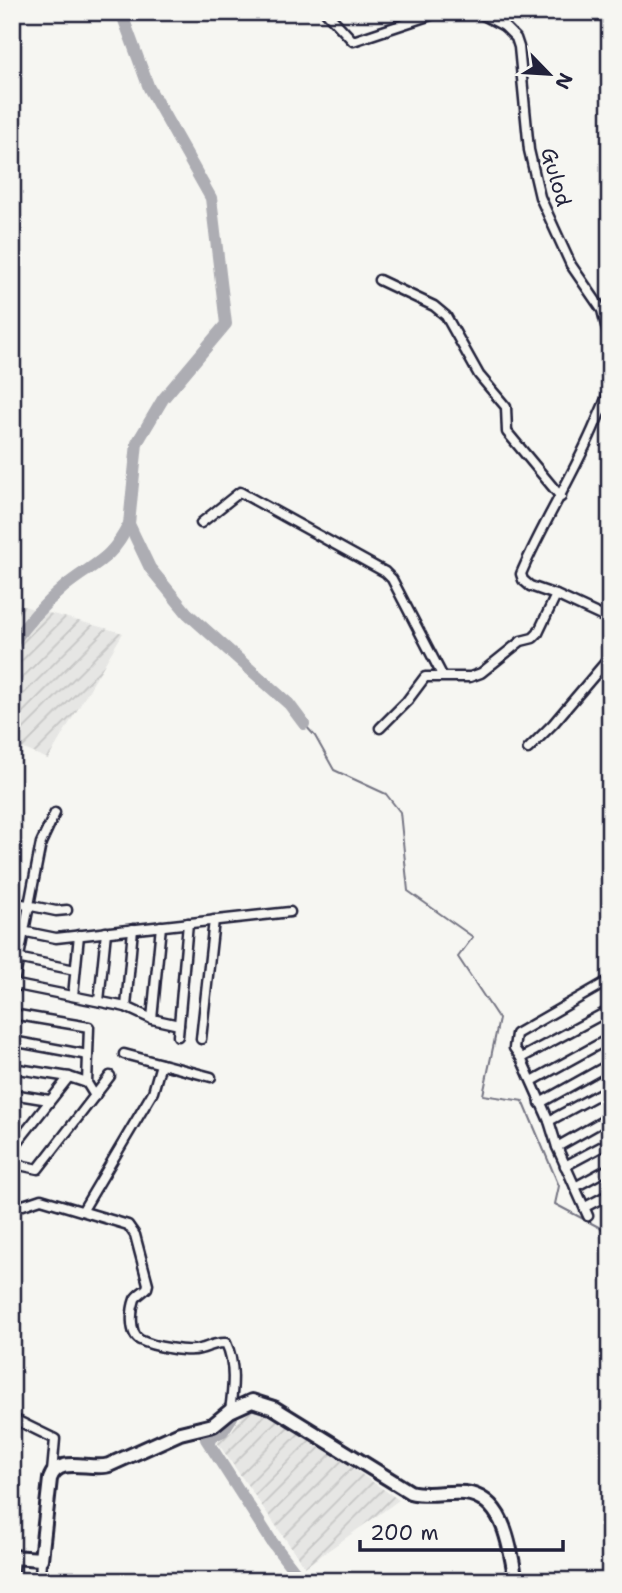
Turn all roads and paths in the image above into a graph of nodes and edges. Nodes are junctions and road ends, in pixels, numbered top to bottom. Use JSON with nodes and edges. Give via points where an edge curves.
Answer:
{"nodes":[{"id":1,"x":326,"y":12,"type":"edge"},
{"id":2,"x":440,"y":12,"type":"edge"},
{"id":3,"x":477,"y":12,"type":"edge"},
{"id":4,"x":503,"y":12,"type":"edge"},
{"id":5,"x":504,"y":26,"type":"junction"},
{"id":6,"x":379,"y":281,"type":"dead end"},
{"id":7,"x":610,"y":342,"type":"edge"},
{"id":8,"x":610,"y":386,"type":"edge"},
{"id":9,"x":561,"y":497,"type":"junction"},
{"id":10,"x":201,"y":523,"type":"dead end"},
{"id":11,"x":556,"y":595,"type":"junction"},
{"id":12,"x":610,"y":620,"type":"edge"},
{"id":13,"x":610,"y":657,"type":"edge"},
{"id":14,"x":442,"y":675,"type":"junction"},
{"id":15,"x":380,"y":728,"type":"dead end"},
{"id":16,"x":528,"y":749,"type":"dead end"},
{"id":17,"x":55,"y":813,"type":"dead end"},
{"id":18,"x":12,"y":902,"type":"edge"},
{"id":19,"x":29,"y":905,"type":"junction"},
{"id":20,"x":68,"y":910,"type":"dead end"},
{"id":21,"x":290,"y":912,"type":"dead end"},
{"id":22,"x":215,"y":920,"type":"junction"},
{"id":23,"x":188,"y":923,"type":"junction"},
{"id":24,"x":160,"y":926,"type":"junction"},
{"id":25,"x":12,"y":929,"type":"edge"},
{"id":26,"x":133,"y":929,"type":"junction"},
{"id":27,"x":24,"y":931,"type":"junction"},
{"id":28,"x":106,"y":932,"type":"junction"},
{"id":29,"x":79,"y":935,"type":"junction"},
{"id":30,"x":16,"y":957,"type":"edge"},
{"id":31,"x":75,"y":970,"type":"junction"},
{"id":32,"x":610,"y":980,"type":"edge"},
{"id":33,"x":13,"y":987,"type":"edge"},
{"id":34,"x":73,"y":996,"type":"junction"},
{"id":35,"x":99,"y":1001,"type":"junction"},
{"id":36,"x":126,"y":1007,"type":"junction"},
{"id":37,"x":610,"y":1010,"type":"edge"},
{"id":38,"x":12,"y":1014,"type":"edge"},
{"id":39,"x":152,"y":1019,"type":"junction"},
{"id":40,"x":179,"y":1025,"type":"junction"},
{"id":41,"x":178,"y":1036,"type":"dead end"},
{"id":42,"x":610,"y":1038,"type":"edge"},
{"id":43,"x":201,"y":1039,"type":"dead end"},
{"id":44,"x":12,"y":1041,"type":"edge"},
{"id":45,"x":124,"y":1054,"type":"dead end"},
{"id":46,"x":88,"y":1055,"type":"junction"},
{"id":47,"x":522,"y":1058,"type":"junction"},
{"id":48,"x":161,"y":1064,"type":"junction"},
{"id":49,"x":610,"y":1064,"type":"edge"},
{"id":50,"x":12,"y":1068,"type":"edge"},
{"id":51,"x":110,"y":1076,"type":"dead end"},
{"id":52,"x":69,"y":1077,"type":"junction"},
{"id":53,"x":211,"y":1077,"type":"dead end"},
{"id":54,"x":532,"y":1081,"type":"junction"},
{"id":55,"x":87,"y":1083,"type":"junction"},
{"id":56,"x":610,"y":1088,"type":"edge"},
{"id":57,"x":12,"y":1094,"type":"edge"},
{"id":58,"x":95,"y":1096,"type":"junction"},
{"id":59,"x":49,"y":1100,"type":"junction"},
{"id":60,"x":540,"y":1103,"type":"junction"},
{"id":61,"x":610,"y":1116,"type":"edge"},
{"id":62,"x":549,"y":1121,"type":"junction"},
{"id":63,"x":610,"y":1142,"type":"edge"},
{"id":64,"x":557,"y":1147,"type":"junction"},
{"id":65,"x":12,"y":1149,"type":"edge"},
{"id":66,"x":12,"y":1160,"type":"edge"},
{"id":67,"x":565,"y":1166,"type":"junction"},
{"id":68,"x":610,"y":1168,"type":"edge"},
{"id":69,"x":575,"y":1187,"type":"junction"},
{"id":70,"x":610,"y":1194,"type":"edge"},
{"id":71,"x":12,"y":1205,"type":"edge"},
{"id":72,"x":83,"y":1210,"type":"junction"},
{"id":73,"x":230,"y":1411,"type":"junction"},
{"id":74,"x":12,"y":1418,"type":"edge"},
{"id":75,"x":52,"y":1472,"type":"junction"},
{"id":76,"x":14,"y":1557,"type":"edge"},
{"id":77,"x":41,"y":1559,"type":"junction"},
{"id":78,"x":13,"y":1581,"type":"edge"},
{"id":79,"x":40,"y":1581,"type":"edge"},
{"id":80,"x":516,"y":1581,"type":"edge"}],
"edges":[{"from":1,"to":2,"type":"street","via":[[353,41]]},
{"from":3,"to":5,"type":"street"},
{"from":4,"to":5,"type":"street","name":"Gulod"},
{"from":5,"to":7,"type":"street","name":"Gulod","via":[[519,47],[529,150],[540,197],[571,265],[602,310]]},
{"from":6,"to":9,"type":"street","via":[[446,316],[479,375],[506,407],[507,432]]},
{"from":8,"to":9,"type":"street"},
{"from":9,"to":11,"type":"street","via":[[521,574],[530,586]]},
{"from":10,"to":14,"type":"street","via":[[240,492],[385,572]]},
{"from":11,"to":12,"type":"street"},
{"from":11,"to":14,"type":"street","via":[[533,638],[521,641],[481,673]]},
{"from":13,"to":16,"type":"street"},
{"from":14,"to":15,"type":"street","via":[[425,677]]},
{"from":17,"to":19,"type":"street","via":[[41,843]]},
{"from":18,"to":19,"type":"street"},
{"from":19,"to":20,"type":"street"},
{"from":19,"to":27,"type":"street"},
{"from":21,"to":22,"type":"street"},
{"from":22,"to":23,"type":"street"},
{"from":22,"to":43,"type":"street"},
{"from":23,"to":24,"type":"street"},
{"from":23,"to":40,"type":"street"},
{"from":24,"to":26,"type":"street"},
{"from":24,"to":39,"type":"street"},
{"from":25,"to":27,"type":"street"},
{"from":26,"to":28,"type":"street"},
{"from":26,"to":36,"type":"street"},
{"from":27,"to":29,"type":"street","via":[[56,938]]},
{"from":27,"to":30,"type":"street"},
{"from":28,"to":29,"type":"street"},
{"from":28,"to":35,"type":"street"},
{"from":29,"to":31,"type":"street"},
{"from":30,"to":31,"type":"street"},
{"from":30,"to":33,"type":"street"},
{"from":31,"to":34,"type":"street"},
{"from":32,"to":47,"type":"street","via":[[516,1034],[514,1048]]},
{"from":33,"to":34,"type":"street"},
{"from":34,"to":35,"type":"street"},
{"from":35,"to":36,"type":"street"},
{"from":36,"to":39,"type":"street"},
{"from":37,"to":47,"type":"street"},
{"from":38,"to":46,"type":"street","via":[[89,1027]]},
{"from":39,"to":40,"type":"street"},
{"from":40,"to":41,"type":"street"},
{"from":42,"to":54,"type":"street"},
{"from":44,"to":46,"type":"street"},
{"from":45,"to":48,"type":"street"},
{"from":46,"to":55,"type":"street"},
{"from":47,"to":54,"type":"street"},
{"from":48,"to":53,"type":"street"},
{"from":48,"to":72,"type":"street","via":[[153,1092]]},
{"from":49,"to":60,"type":"street"},
{"from":50,"to":52,"type":"street"},
{"from":51,"to":58,"type":"street"},
{"from":52,"to":55,"type":"street"},
{"from":52,"to":59,"type":"street"},
{"from":54,"to":60,"type":"street"},
{"from":55,"to":58,"type":"street"},
{"from":56,"to":62,"type":"street"},
{"from":57,"to":59,"type":"street"},
{"from":58,"to":66,"type":"street","via":[[38,1169]]},
{"from":59,"to":65,"type":"street"},
{"from":60,"to":62,"type":"street"},
{"from":61,"to":64,"type":"street"},
{"from":62,"to":64,"type":"street"},
{"from":63,"to":67,"type":"street"},
{"from":64,"to":67,"type":"street"},
{"from":67,"to":69,"type":"street"},
{"from":68,"to":69,"type":"street"},
{"from":69,"to":70,"type":"street","via":[[587,1212]]},
{"from":71,"to":72,"type":"street","via":[[41,1199]]},
{"from":72,"to":73,"type":"street","via":[[128,1224],[135,1235],[148,1288],[134,1302],[134,1335],[141,1341],[184,1351],[226,1343],[232,1366]]},
{"from":73,"to":75,"type":"street","via":[[213,1425],[180,1433],[102,1468],[65,1464]]},
{"from":73,"to":80,"type":"street","via":[[251,1401],[267,1404],[410,1492],[468,1493],[487,1503],[509,1539]]},
{"from":74,"to":75,"type":"street","via":[[55,1440]]},
{"from":75,"to":77,"type":"street"},
{"from":76,"to":77,"type":"street"},
{"from":76,"to":78,"type":"street"},
{"from":77,"to":79,"type":"street"}]}
